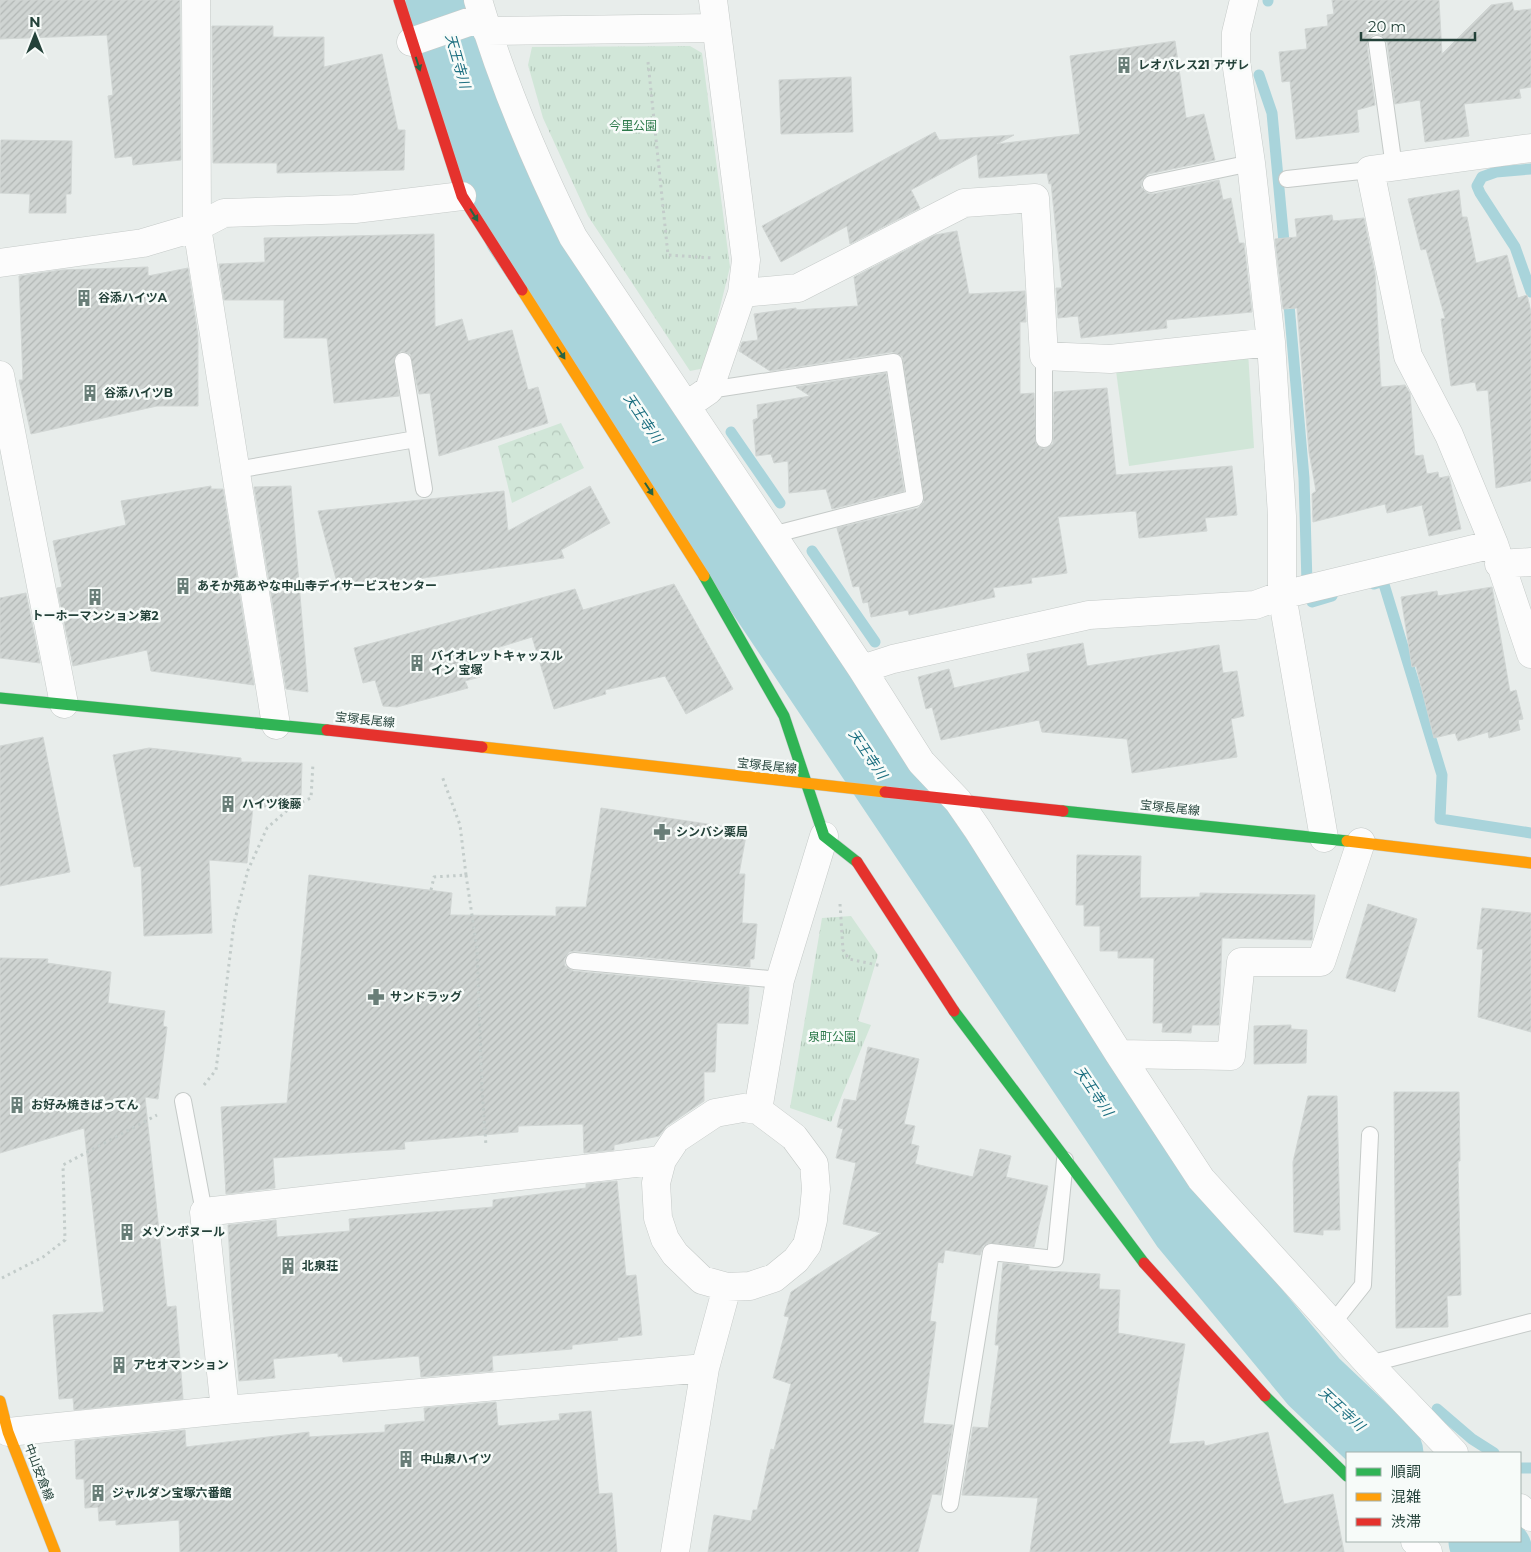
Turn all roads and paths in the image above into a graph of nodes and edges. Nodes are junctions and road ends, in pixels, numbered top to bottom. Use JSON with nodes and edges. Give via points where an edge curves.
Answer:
{"nodes":[{"id":1,"x":196,"y":0,"type":"edge"},
{"id":2,"x":399,"y":0,"type":"edge"},
{"id":3,"x":713,"y":0,"type":"edge"},
{"id":4,"x":1244,"y":0,"type":"edge"},
{"id":5,"x":480,"y":17,"type":"edge"},
{"id":6,"x":716,"y":28,"type":"junction"},
{"id":7,"x":645,"y":29,"type":"junction"},
{"id":8,"x":416,"y":40,"type":"junction"},
{"id":9,"x":1377,"y":44,"type":"dead end"},
{"id":10,"x":1531,"y":148,"type":"edge"},
{"id":11,"x":1251,"y":164,"type":"junction"},
{"id":12,"x":1382,"y":168,"type":"junction"},
{"id":13,"x":1286,"y":179,"type":"dead end"},
{"id":14,"x":1151,"y":184,"type":"dead end"},
{"id":15,"x":462,"y":196,"type":"junction"},
{"id":16,"x":197,"y":227,"type":"junction"},
{"id":17,"x":746,"y":260,"type":"junction"},
{"id":18,"x":0,"y":263,"type":"edge"},
{"id":19,"x":742,"y":294,"type":"junction"},
{"id":20,"x":1271,"y":342,"type":"junction"},
{"id":21,"x":1044,"y":356,"type":"junction"},
{"id":22,"x":403,"y":361,"type":"dead end"},
{"id":23,"x":0,"y":375,"type":"edge"},
{"id":24,"x":709,"y":390,"type":"junction"},
{"id":25,"x":686,"y":406,"type":"junction"},
{"id":26,"x":416,"y":439,"type":"junction"},
{"id":27,"x":1044,"y":439,"type":"dead end"},
{"id":28,"x":236,"y":470,"type":"junction"},
{"id":29,"x":424,"y":489,"type":"dead end"},
{"id":30,"x":772,"y":535,"type":"junction"},
{"id":31,"x":1497,"y":554,"type":"junction"},
{"id":32,"x":1531,"y":562,"type":"edge"},
{"id":33,"x":1282,"y":595,"type":"junction"},
{"id":34,"x":1531,"y":654,"type":"edge"},
{"id":35,"x":862,"y":670,"type":"junction"},
{"id":36,"x":0,"y":698,"type":"edge"},
{"id":37,"x":64,"y":704,"type":"junction"},
{"id":38,"x":276,"y":725,"type":"junction"},
{"id":39,"x":313,"y":756,"type":"dead end"},
{"id":40,"x":442,"y":774,"type":"dead end"},
{"id":41,"x":805,"y":784,"type":"junction"},
{"id":42,"x":945,"y":800,"type":"junction"},
{"id":43,"x":824,"y":836,"type":"junction"},
{"id":44,"x":1324,"y":838,"type":"junction"},
{"id":45,"x":1361,"y":842,"type":"junction"},
{"id":46,"x":1531,"y":863,"type":"edge"},
{"id":47,"x":466,"y":875,"type":"junction"},
{"id":48,"x":431,"y":890,"type":"dead end"},
{"id":49,"x":840,"y":894,"type":"dead end"},
{"id":50,"x":574,"y":960,"type":"dead end"},
{"id":51,"x":874,"y":963,"type":"dead end"},
{"id":52,"x":780,"y":980,"type":"junction"},
{"id":53,"x":1119,"y":1054,"type":"junction"},
{"id":54,"x":183,"y":1101,"type":"junction"},
{"id":55,"x":758,"y":1110,"type":"junction"},
{"id":56,"x":1370,"y":1135,"type":"dead end"},
{"id":57,"x":662,"y":1160,"type":"junction"},
{"id":58,"x":1065,"y":1160,"type":"junction"},
{"id":59,"x":490,"y":1181,"type":"junction"},
{"id":60,"x":204,"y":1212,"type":"junction"},
{"id":61,"x":2,"y":1278,"type":"dead end"},
{"id":62,"x":727,"y":1287,"type":"junction"},
{"id":63,"x":1531,"y":1322,"type":"edge"},
{"id":64,"x":1332,"y":1324,"type":"junction"},
{"id":65,"x":1369,"y":1364,"type":"junction"},
{"id":66,"x":706,"y":1368,"type":"junction"},
{"id":67,"x":0,"y":1401,"type":"edge"},
{"id":68,"x":225,"y":1410,"type":"junction"},
{"id":69,"x":8,"y":1432,"type":"junction"},
{"id":70,"x":1453,"y":1452,"type":"edge"},
{"id":71,"x":1346,"y":1475,"type":"edge"},
{"id":72,"x":950,"y":1504,"type":"dead end"},
{"id":73,"x":1521,"y":1509,"type":"edge"},
{"id":74,"x":1531,"y":1517,"type":"edge"},
{"id":75,"x":1415,"y":1542,"type":"edge"},
{"id":76,"x":55,"y":1552,"type":"edge"},
{"id":77,"x":675,"y":1552,"type":"edge"},
{"id":78,"x":1428,"y":1552,"type":"edge"}],
"edges":[{"from":1,"to":16,"type":"street"},
{"from":2,"to":8,"type":"street"},
{"from":3,"to":6,"type":"street"},
{"from":4,"to":11,"type":"street","via":[[1236,33],[1236,61]]},
{"from":5,"to":7,"type":"street"},
{"from":5,"to":8,"type":"street"},
{"from":5,"to":25,"type":"street","via":[[542,175],[573,237]]},
{"from":6,"to":7,"type":"street"},
{"from":6,"to":17,"type":"street"},
{"from":7,"to":17,"type":"path","via":[[668,255]]},
{"from":8,"to":15,"type":"street","one_way":true},
{"from":9,"to":12,"type":"lane"},
{"from":10,"to":12,"type":"street"},
{"from":11,"to":14,"type":"lane"},
{"from":11,"to":20,"type":"street"},
{"from":12,"to":13,"type":"lane"},
{"from":12,"to":31,"type":"street","via":[[1408,356],[1449,435]]},
{"from":15,"to":16,"type":"street","via":[[355,209],[224,213]]},
{"from":15,"to":41,"type":"street","one_way":true,"via":[[691,554],[784,716]]},
{"from":16,"to":18,"type":"street","via":[[143,243]]},
{"from":16,"to":28,"type":"street"},
{"from":17,"to":19,"type":"street"},
{"from":19,"to":21,"type":"street","via":[[798,288],[964,203],[1035,198]]},
{"from":19,"to":24,"type":"street"},
{"from":20,"to":21,"type":"street","via":[[1110,359]]},
{"from":20,"to":33,"type":"street","via":[[1282,516]]},
{"from":21,"to":27,"type":"lane"},
{"from":22,"to":26,"type":"lane"},
{"from":23,"to":37,"type":"street"},
{"from":24,"to":25,"type":"street"},
{"from":24,"to":30,"type":"lane","via":[[894,362],[915,498]]},
{"from":25,"to":30,"type":"street"},
{"from":26,"to":28,"type":"lane"},
{"from":26,"to":29,"type":"lane"},
{"from":28,"to":38,"type":"street"},
{"from":30,"to":35,"type":"street"},
{"from":31,"to":32,"type":"street"},
{"from":31,"to":33,"type":"street"},
{"from":31,"to":34,"type":"street"},
{"from":33,"to":35,"type":"street","via":[[1255,605],[1089,615],[893,659]]},
{"from":33,"to":44,"type":"street"},
{"from":35,"to":42,"type":"street"},
{"from":36,"to":37,"type":"street","name":"宝塚長尾線"},
{"from":37,"to":38,"type":"street","name":"宝塚長尾線"},
{"from":38,"to":41,"type":"street","name":"宝塚長尾線"},
{"from":39,"to":54,"type":"path","via":[[311,798],[291,807],[267,828],[248,870],[234,922],[216,1070],[205,1084]]},
{"from":40,"to":47,"type":"path","via":[[460,826]]},
{"from":41,"to":42,"type":"street","name":"宝塚長尾線"},
{"from":41,"to":43,"type":"street"},
{"from":42,"to":44,"type":"street","name":"宝塚長尾線"},
{"from":42,"to":53,"type":"street","via":[[978,830]]},
{"from":43,"to":52,"type":"street"},
{"from":43,"to":58,"type":"street","via":[[854,858],[941,994]]},
{"from":44,"to":45,"type":"street","name":"宝塚長尾線"},
{"from":45,"to":46,"type":"street","name":"宝塚長尾線"},
{"from":45,"to":53,"type":"street","via":[[1320,962],[1240,962],[1231,1056]]},
{"from":47,"to":48,"type":"path","via":[[434,877]]},
{"from":47,"to":59,"type":"path","via":[[477,949],[482,1089]]},
{"from":49,"to":51,"type":"path","via":[[842,950],[849,959]]},
{"from":50,"to":52,"type":"lane"},
{"from":52,"to":55,"type":"street"},
{"from":53,"to":64,"type":"street","via":[[1201,1179]]},
{"from":54,"to":60,"type":"lane"},
{"from":54,"to":61,"type":"path","via":[[63,1165],[65,1240],[43,1257]]},
{"from":55,"to":57,"type":"street","via":[[743,1108],[715,1113],[676,1139]]},
{"from":55,"to":62,"type":"street","via":[[794,1138],[814,1164],[813,1220],[807,1245],[796,1260],[774,1278],[750,1286]]},
{"from":56,"to":64,"type":"lane","via":[[1363,1285]]},
{"from":57,"to":59,"type":"street"},
{"from":57,"to":62,"type":"street","via":[[656,1182],[658,1218],[665,1239],[675,1254],[702,1280]]},
{"from":58,"to":71,"type":"street","via":[[1144,1264],[1267,1398]]},
{"from":58,"to":72,"type":"lane","via":[[1055,1259],[990,1252]]},
{"from":59,"to":60,"type":"street"},
{"from":60,"to":68,"type":"street"},
{"from":62,"to":66,"type":"street"},
{"from":63,"to":65,"type":"lane"},
{"from":64,"to":65,"type":"street"},
{"from":65,"to":70,"type":"street"},
{"from":66,"to":68,"type":"street"},
{"from":66,"to":77,"type":"street"},
{"from":67,"to":69,"type":"street","name":"中山安倉線"},
{"from":68,"to":69,"type":"street"},
{"from":69,"to":76,"type":"street","name":"中山安倉線"},
{"from":73,"to":74,"type":"street"},
{"from":75,"to":78,"type":"street"}]}
